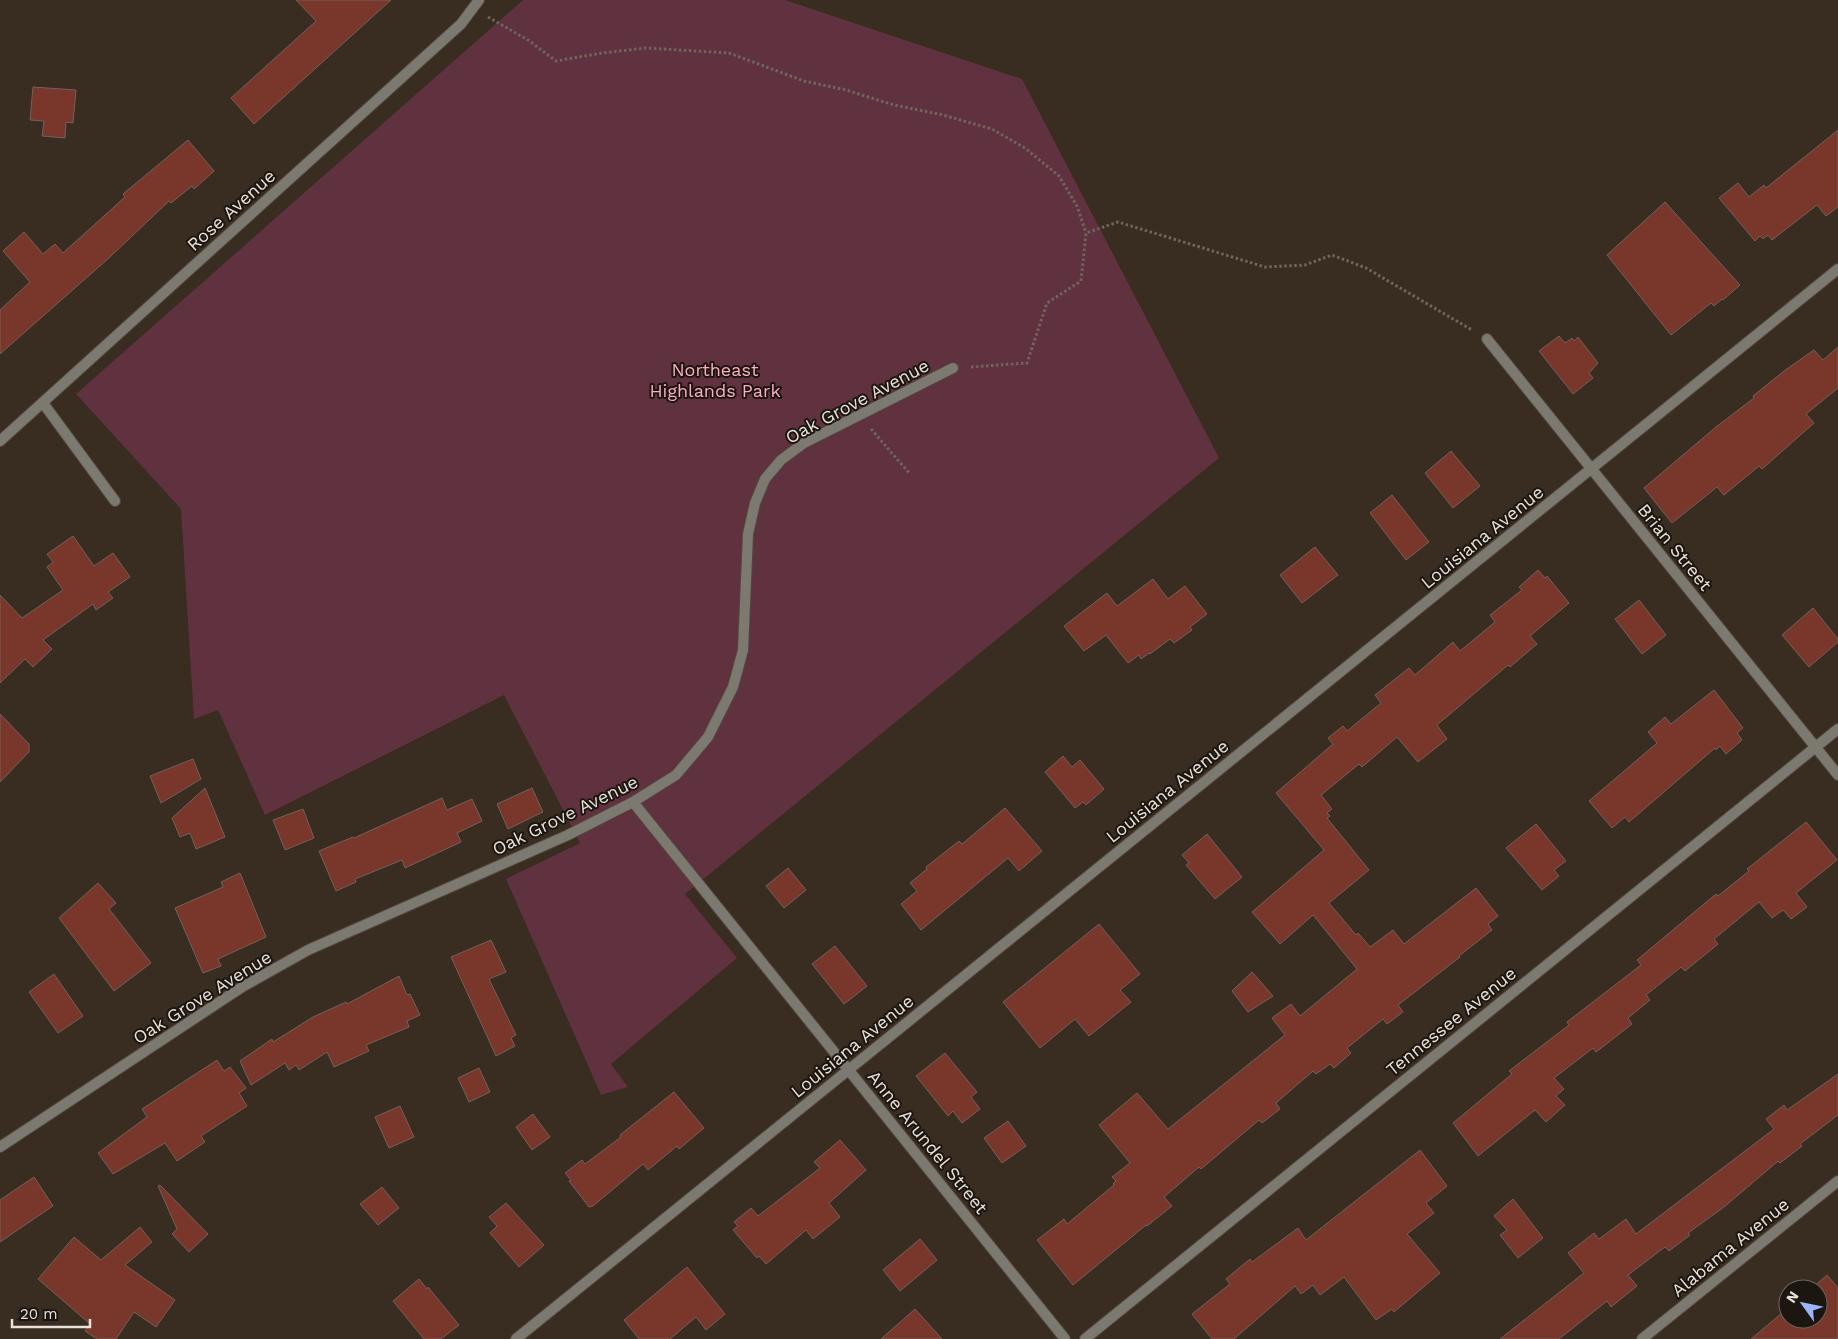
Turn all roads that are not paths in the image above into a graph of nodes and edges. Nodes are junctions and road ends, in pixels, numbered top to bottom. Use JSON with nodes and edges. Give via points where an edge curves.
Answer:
{"nodes":[{"id":1,"x":476,"y":4,"type":"edge"},
{"id":2,"x":1838,"y":269,"type":"edge"},
{"id":3,"x":1488,"y":339,"type":"road end"},
{"id":4,"x":953,"y":368,"type":"road end"},
{"id":5,"x":43,"y":403,"type":"junction"},
{"id":6,"x":0,"y":441,"type":"edge"},
{"id":7,"x":1592,"y":469,"type":"junction"},
{"id":8,"x":115,"y":501,"type":"dead end"},
{"id":9,"x":1838,"y":729,"type":"edge"},
{"id":10,"x":1816,"y":747,"type":"junction"},
{"id":11,"x":1838,"y":775,"type":"edge"},
{"id":12,"x":633,"y":802,"type":"junction"},
{"id":13,"x":849,"y":1070,"type":"junction"},
{"id":14,"x":0,"y":1147,"type":"edge"},
{"id":15,"x":1838,"y":1181,"type":"edge"},
{"id":16,"x":516,"y":1339,"type":"edge"},
{"id":17,"x":1065,"y":1339,"type":"edge"},
{"id":18,"x":1085,"y":1339,"type":"edge"},
{"id":19,"x":1642,"y":1339,"type":"edge"}],
"edges":[{"from":1,"to":5,"type":"street","name":"Rose Avenue","via":[[461,24]]},
{"from":2,"to":7,"type":"street","name":"Louisiana Avenue"},
{"from":3,"to":7,"type":"street","name":"Brian Street"},
{"from":4,"to":12,"type":"street","name":"Oak Grove Avenue","via":[[804,443],[781,460],[765,479],[748,534],[743,650],[733,687],[708,737],[676,775]]},
{"from":5,"to":6,"type":"street","name":"Rose Avenue"},
{"from":5,"to":8,"type":"street"},
{"from":7,"to":10,"type":"street","name":"Brian Street"},
{"from":7,"to":13,"type":"street","name":"Louisiana Avenue"},
{"from":9,"to":10,"type":"street","name":"Tennessee Avenue"},
{"from":10,"to":11,"type":"street","name":"Brian Street"},
{"from":10,"to":18,"type":"street","name":"Tennessee Avenue"},
{"from":12,"to":13,"type":"street","name":"Anne Arundel Street"},
{"from":12,"to":14,"type":"street","name":"Oak Grove Avenue","via":[[568,835],[308,950],[242,987]]},
{"from":13,"to":16,"type":"street","name":"Louisiana Avenue"},
{"from":13,"to":17,"type":"street","name":"Anne Arundel Street"},
{"from":15,"to":19,"type":"street","name":"Alabama Avenue"}]}
